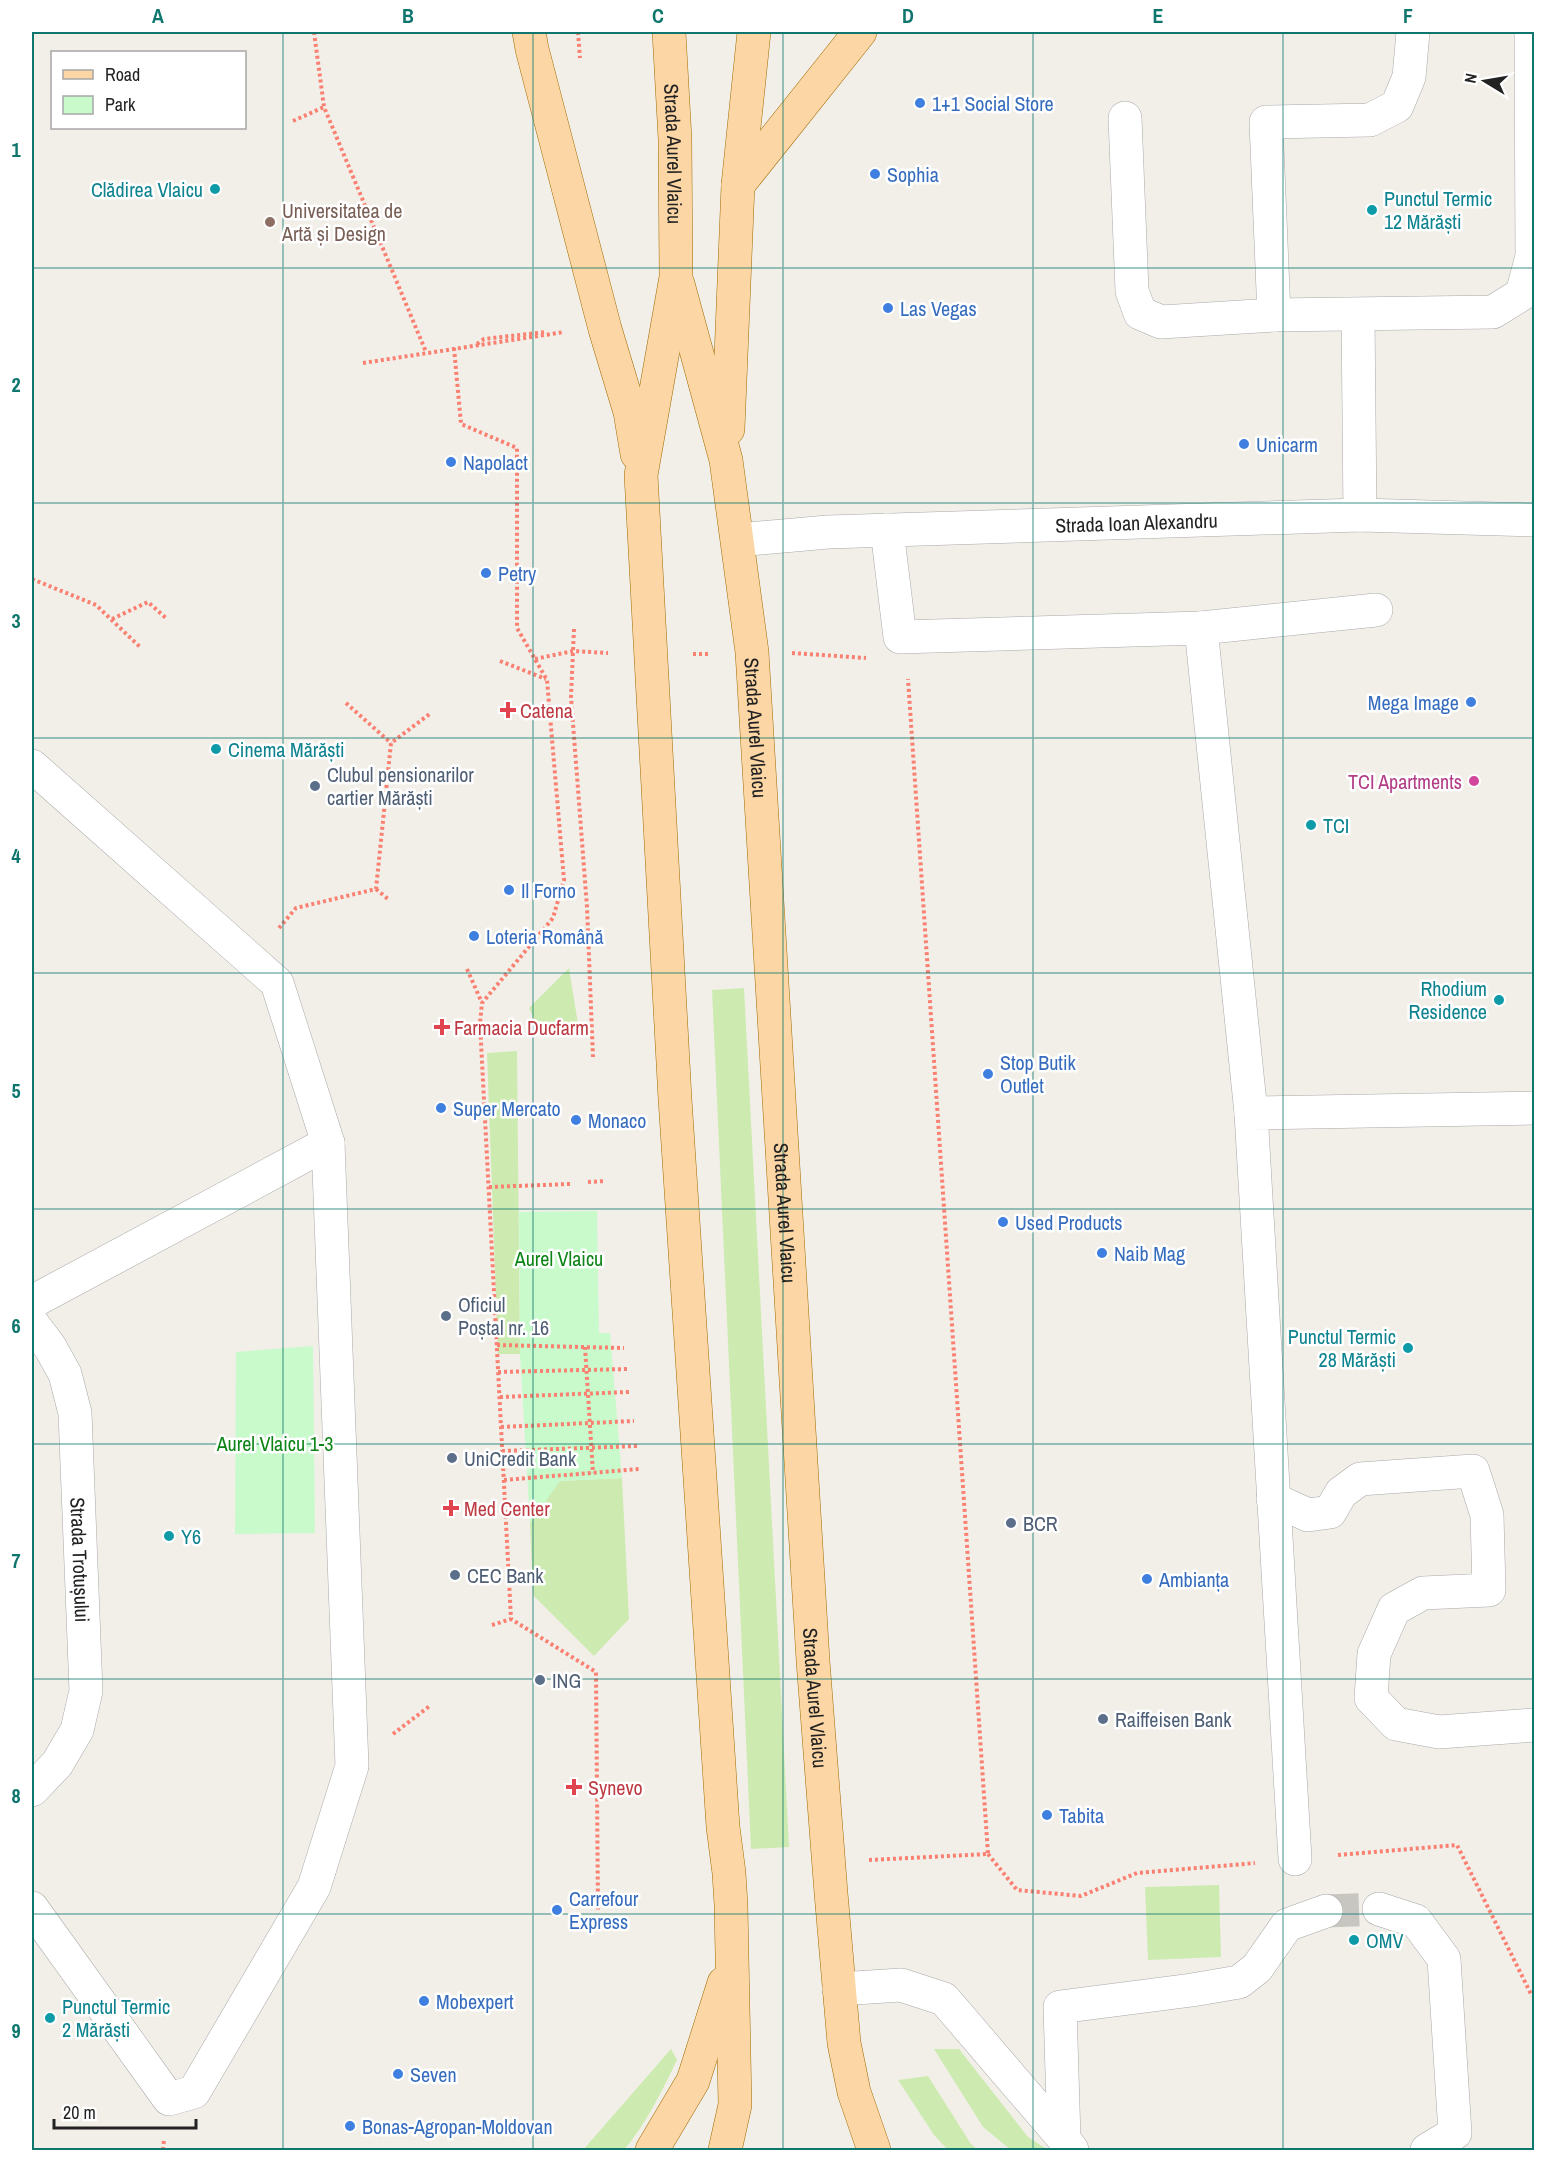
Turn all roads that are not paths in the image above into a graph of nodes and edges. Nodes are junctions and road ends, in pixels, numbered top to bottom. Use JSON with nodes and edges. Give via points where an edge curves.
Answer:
{"nodes":[{"id":1,"x":529,"y":32,"type":"edge"},
{"id":2,"x":669,"y":32,"type":"edge"},
{"id":3,"x":860,"y":32,"type":"edge"},
{"id":4,"x":1413,"y":32,"type":"edge"},
{"id":5,"x":1531,"y":32,"type":"edge"},
{"id":6,"x":754,"y":35,"type":"edge"},
{"id":7,"x":1125,"y":118,"type":"dead end"},
{"id":8,"x":738,"y":185,"type":"junction"},
{"id":9,"x":676,"y":277,"type":"junction"},
{"id":10,"x":1274,"y":315,"type":"junction"},
{"id":11,"x":1358,"y":315,"type":"junction"},
{"id":12,"x":726,"y":460,"type":"junction"},
{"id":13,"x":641,"y":475,"type":"junction"},
{"id":14,"x":1360,"y":514,"type":"junction"},
{"id":15,"x":1534,"y":520,"type":"edge"},
{"id":16,"x":887,"y":530,"type":"junction"},
{"id":17,"x":738,"y":540,"type":"junction"},
{"id":18,"x":1376,"y":610,"type":"dead end"},
{"id":19,"x":1201,"y":628,"type":"junction"},
{"id":20,"x":32,"y":766,"type":"edge"},
{"id":21,"x":1534,"y":1108,"type":"edge"},
{"id":22,"x":1251,"y":1113,"type":"junction"},
{"id":23,"x":328,"y":1143,"type":"junction"},
{"id":24,"x":32,"y":1302,"type":"edge"},
{"id":25,"x":32,"y":1323,"type":"edge"},
{"id":26,"x":1273,"y":1499,"type":"junction"},
{"id":27,"x":1534,"y":1725,"type":"edge"},
{"id":28,"x":32,"y":1790,"type":"edge"},
{"id":29,"x":1295,"y":1859,"type":"dead end"},
{"id":30,"x":32,"y":1908,"type":"edge"},
{"id":31,"x":1379,"y":1909,"type":"tunnel mouth"},
{"id":32,"x":1326,"y":1911,"type":"tunnel mouth"},
{"id":33,"x":733,"y":1955,"type":"junction"},
{"id":34,"x":839,"y":1989,"type":"junction"},
{"id":35,"x":1068,"y":2145,"type":"edge"},
{"id":36,"x":652,"y":2151,"type":"edge"},
{"id":37,"x":725,"y":2151,"type":"edge"},
{"id":38,"x":874,"y":2151,"type":"edge"},
{"id":39,"x":1427,"y":2151,"type":"edge"}],
"edges":[{"from":1,"to":13,"type":"main road","via":[[630,412]]},
{"from":2,"to":9,"type":"main road","name":"Strada Aurel Vlaicu"},
{"from":3,"to":8,"type":"main road"},
{"from":4,"to":10,"type":"street","via":[[1409,77],[1397,106],[1370,120],[1266,122]]},
{"from":5,"to":11,"type":"street","via":[[1532,256],[1522,294],[1494,312]]},
{"from":6,"to":8,"type":"main road"},
{"from":7,"to":10,"type":"street","via":[[1132,291],[1140,313],[1161,322]]},
{"from":8,"to":12,"type":"main road"},
{"from":9,"to":12,"type":"main road","name":"Strada Aurel Vlaicu"},
{"from":9,"to":13,"type":"main road","name":"Strada Aurel Vlaicu"},
{"from":10,"to":11,"type":"street"},
{"from":11,"to":14,"type":"street"},
{"from":12,"to":17,"type":"main road","name":"Strada Aurel Vlaicu"},
{"from":13,"to":33,"type":"main road","name":"Strada Aurel Vlaicu","via":[[674,1087]]},
{"from":14,"to":15,"type":"street","name":"Strada Ioan Alexandru"},
{"from":14,"to":16,"type":"street","name":"Strada Ioan Alexandru"},
{"from":16,"to":17,"type":"street","name":"Strada Ioan Alexandru"},
{"from":16,"to":19,"type":"street","via":[[900,637]]},
{"from":17,"to":34,"type":"main road","name":"Strada Aurel Vlaicu","via":[[752,652],[813,1660]]},
{"from":18,"to":19,"type":"street"},
{"from":19,"to":22,"type":"street"},
{"from":20,"to":23,"type":"street","via":[[278,983]]},
{"from":21,"to":22,"type":"street"},
{"from":22,"to":26,"type":"street"},
{"from":23,"to":24,"type":"street"},
{"from":23,"to":30,"type":"street","via":[[352,1766],[314,1887],[194,2092],[169,2099]]},
{"from":25,"to":28,"type":"street","name":"Strada Trotușului","via":[[65,1374],[75,1413],[86,1691],[77,1730],[57,1764]]},
{"from":26,"to":27,"type":"street","via":[[1308,1515],[1330,1512],[1341,1493],[1360,1479],[1473,1471],[1487,1515],[1490,1590],[1423,1593],[1394,1609],[1374,1654],[1371,1698],[1396,1724],[1439,1732]]},
{"from":26,"to":29,"type":"street"},
{"from":31,"to":39,"type":"street","via":[[1416,1921],[1444,1959],[1455,2133]]},
{"from":32,"to":35,"type":"street","via":[[1287,1925],[1257,1968],[1239,1982],[1060,2007]]},
{"from":33,"to":36,"type":"main road","via":[[693,2081]]},
{"from":33,"to":37,"type":"main road","name":"Strada Aurel Vlaicu","via":[[735,2105]]},
{"from":34,"to":35,"type":"street","via":[[901,1985],[944,1999]]},
{"from":34,"to":38,"type":"main road","name":"Strada Aurel Vlaicu","via":[[852,2083]]}]}
